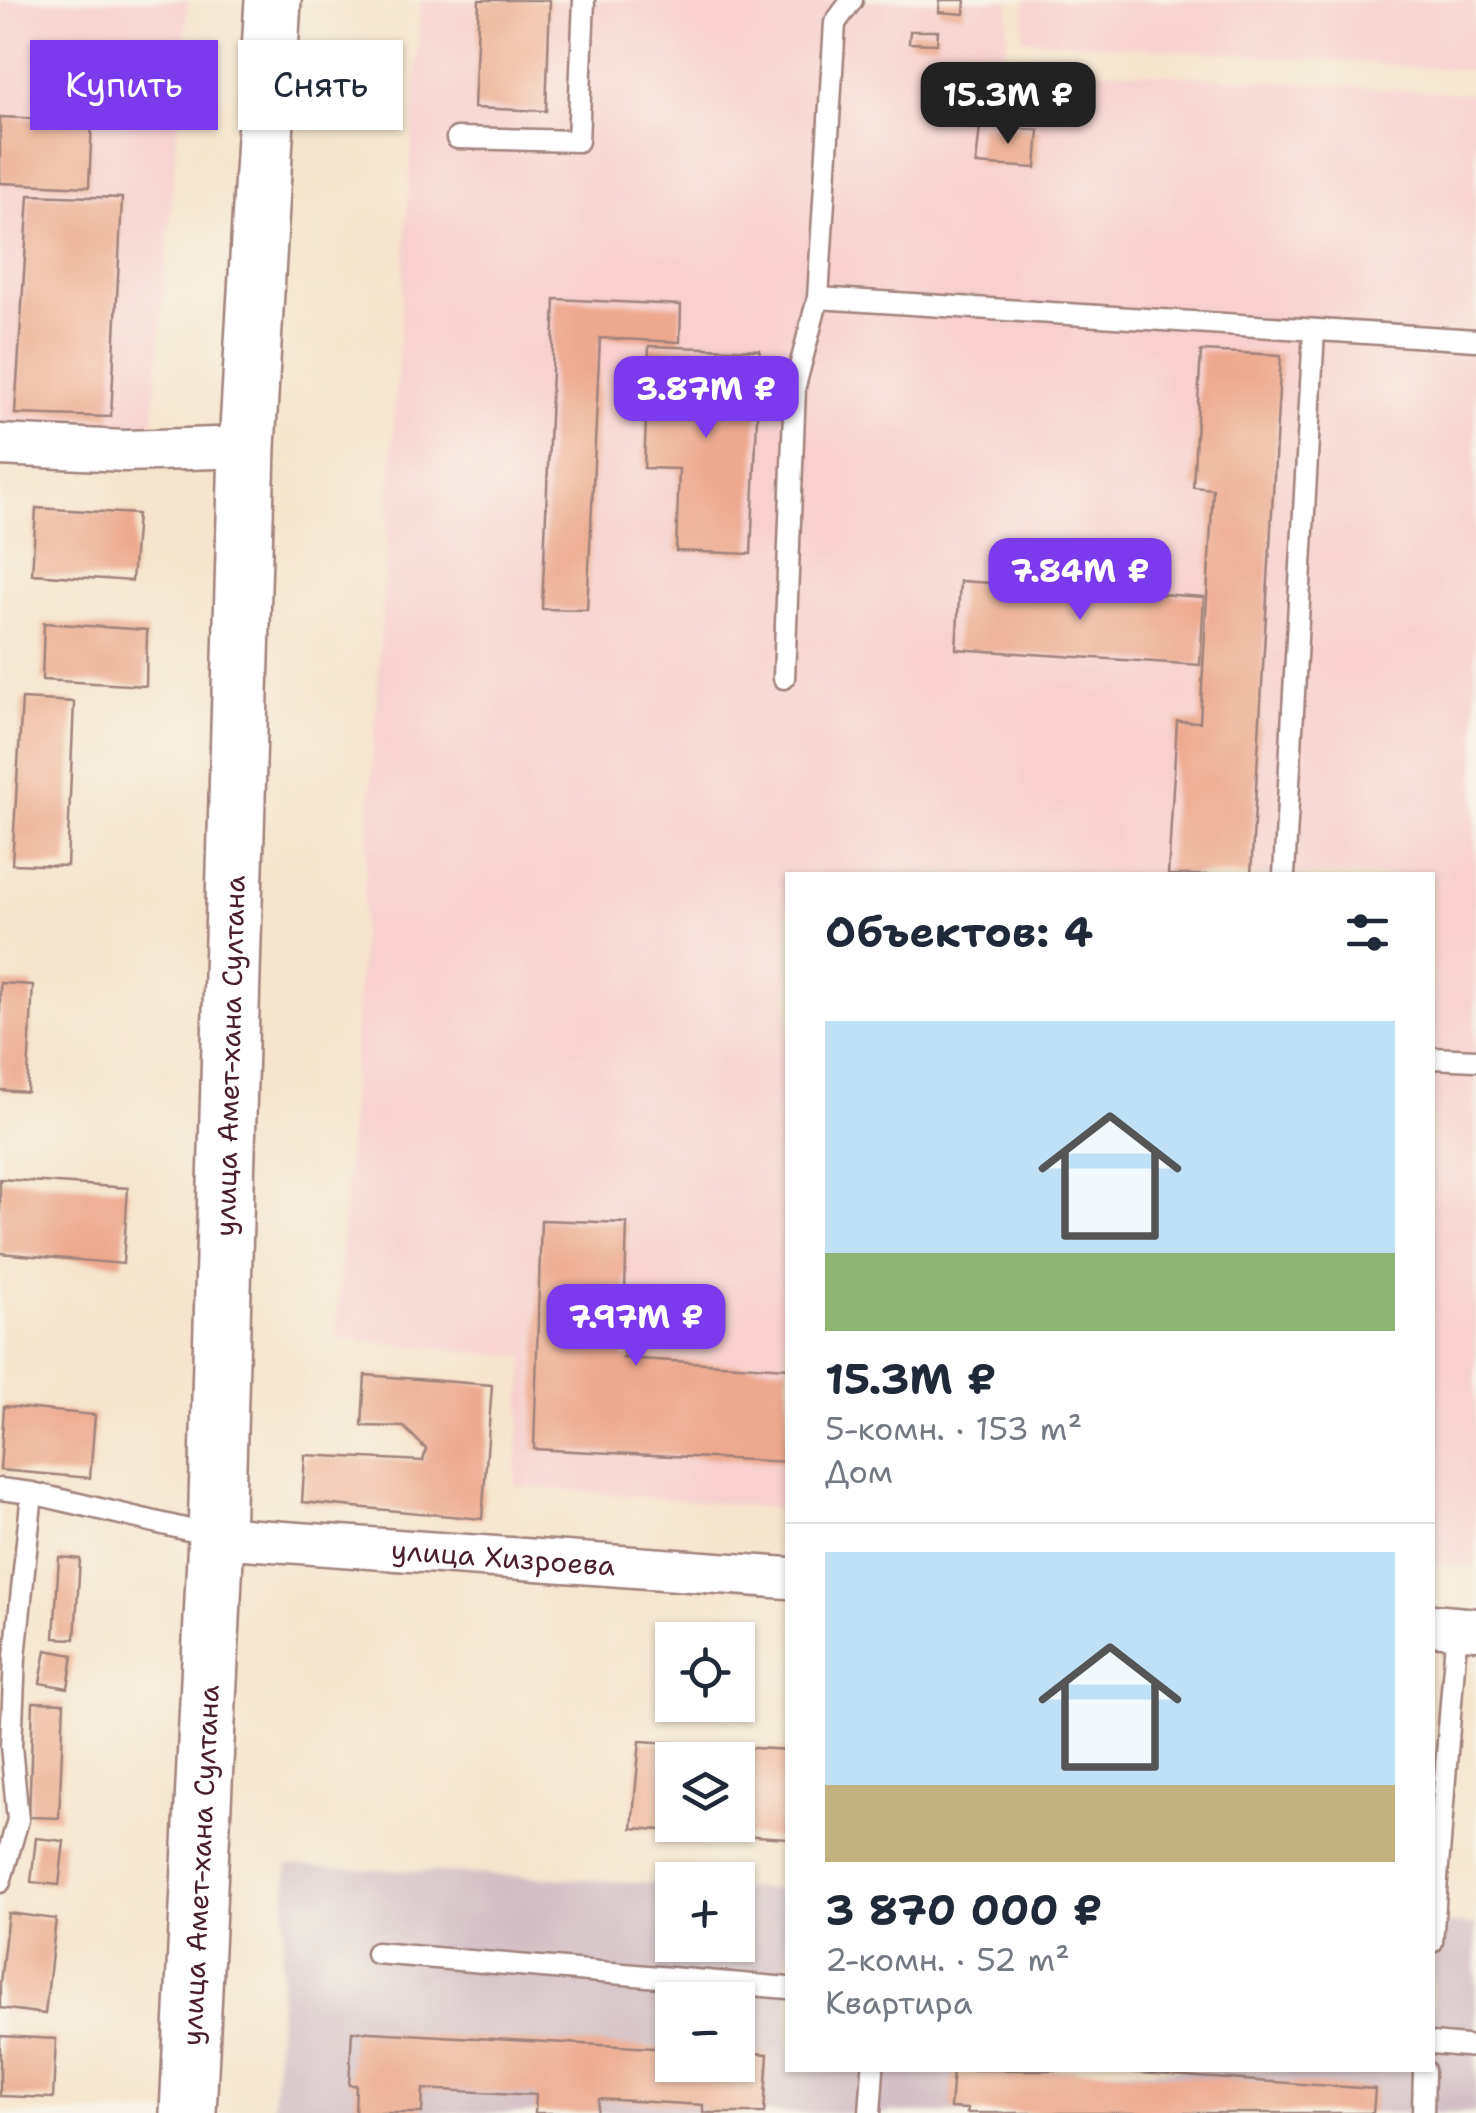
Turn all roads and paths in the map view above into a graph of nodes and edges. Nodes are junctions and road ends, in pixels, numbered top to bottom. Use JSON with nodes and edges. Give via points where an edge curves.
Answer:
{"nodes":[{"id":1,"x":273,"y":0,"type":"edge"},
{"id":2,"x":584,"y":0,"type":"edge"},
{"id":3,"x":852,"y":0,"type":"edge"},
{"id":4,"x":457,"y":138,"type":"dead end"},
{"id":5,"x":818,"y":298,"type":"junction"},
{"id":6,"x":1314,"y":330,"type":"junction"},
{"id":7,"x":1476,"y":340,"type":"edge"},
{"id":8,"x":0,"y":445,"type":"edge"},
{"id":9,"x":247,"y":447,"type":"junction"},
{"id":10,"x":784,"y":678,"type":"dead end"},
{"id":11,"x":1284,"y":872,"type":"edge"},
{"id":12,"x":1435,"y":1058,"type":"edge"},
{"id":13,"x":1476,"y":1060,"type":"edge"},
{"id":14,"x":0,"y":1489,"type":"edge"},
{"id":15,"x":32,"y":1492,"type":"junction"},
{"id":16,"x":216,"y":1537,"type":"junction"},
{"id":17,"x":785,"y":1578,"type":"edge"},
{"id":18,"x":1455,"y":1627,"type":"edge"},
{"id":19,"x":7,"y":1657,"type":"edge"},
{"id":20,"x":5,"y":1746,"type":"edge"},
{"id":21,"x":3,"y":1860,"type":"edge"},
{"id":22,"x":0,"y":1882,"type":"edge"},
{"id":23,"x":1435,"y":1901,"type":"edge"},
{"id":24,"x":376,"y":1953,"type":"dead end"},
{"id":25,"x":785,"y":1988,"type":"edge"},
{"id":26,"x":1435,"y":2043,"type":"edge"},
{"id":27,"x":1476,"y":2047,"type":"edge"},
{"id":28,"x":873,"y":2072,"type":"edge"},
{"id":29,"x":1424,"y":2072,"type":"edge"},
{"id":30,"x":188,"y":2113,"type":"edge"},
{"id":31,"x":870,"y":2113,"type":"edge"},
{"id":32,"x":1423,"y":2113,"type":"edge"}],
"edges":[{"from":1,"to":9,"type":"main road","name":"улица Амет-хана Султана"},
{"from":2,"to":4,"type":"lane","via":[[578,141]]},
{"from":3,"to":5,"type":"lane","via":[[835,23]]},
{"from":5,"to":6,"type":"lane"},
{"from":5,"to":10,"type":"lane","via":[[795,386]]},
{"from":6,"to":7,"type":"lane"},
{"from":6,"to":11,"type":"lane"},
{"from":8,"to":9,"type":"street"},
{"from":9,"to":16,"type":"main road","name":"улица Амет-хана Султана"},
{"from":12,"to":13,"type":"lane"},
{"from":14,"to":15,"type":"lane"},
{"from":15,"to":16,"type":"lane"},
{"from":15,"to":19,"type":"lane"},
{"from":16,"to":17,"type":"street","name":"улица Хизроева"},
{"from":16,"to":30,"type":"main road","name":"улица Амет-хана Султана"},
{"from":18,"to":23,"type":"lane"},
{"from":19,"to":20,"type":"lane"},
{"from":20,"to":21,"type":"lane","via":[[18,1820]]},
{"from":21,"to":22,"type":"lane"},
{"from":24,"to":25,"type":"lane"},
{"from":26,"to":27,"type":"lane"},
{"from":28,"to":31,"type":"lane"},
{"from":29,"to":32,"type":"lane"}]}
